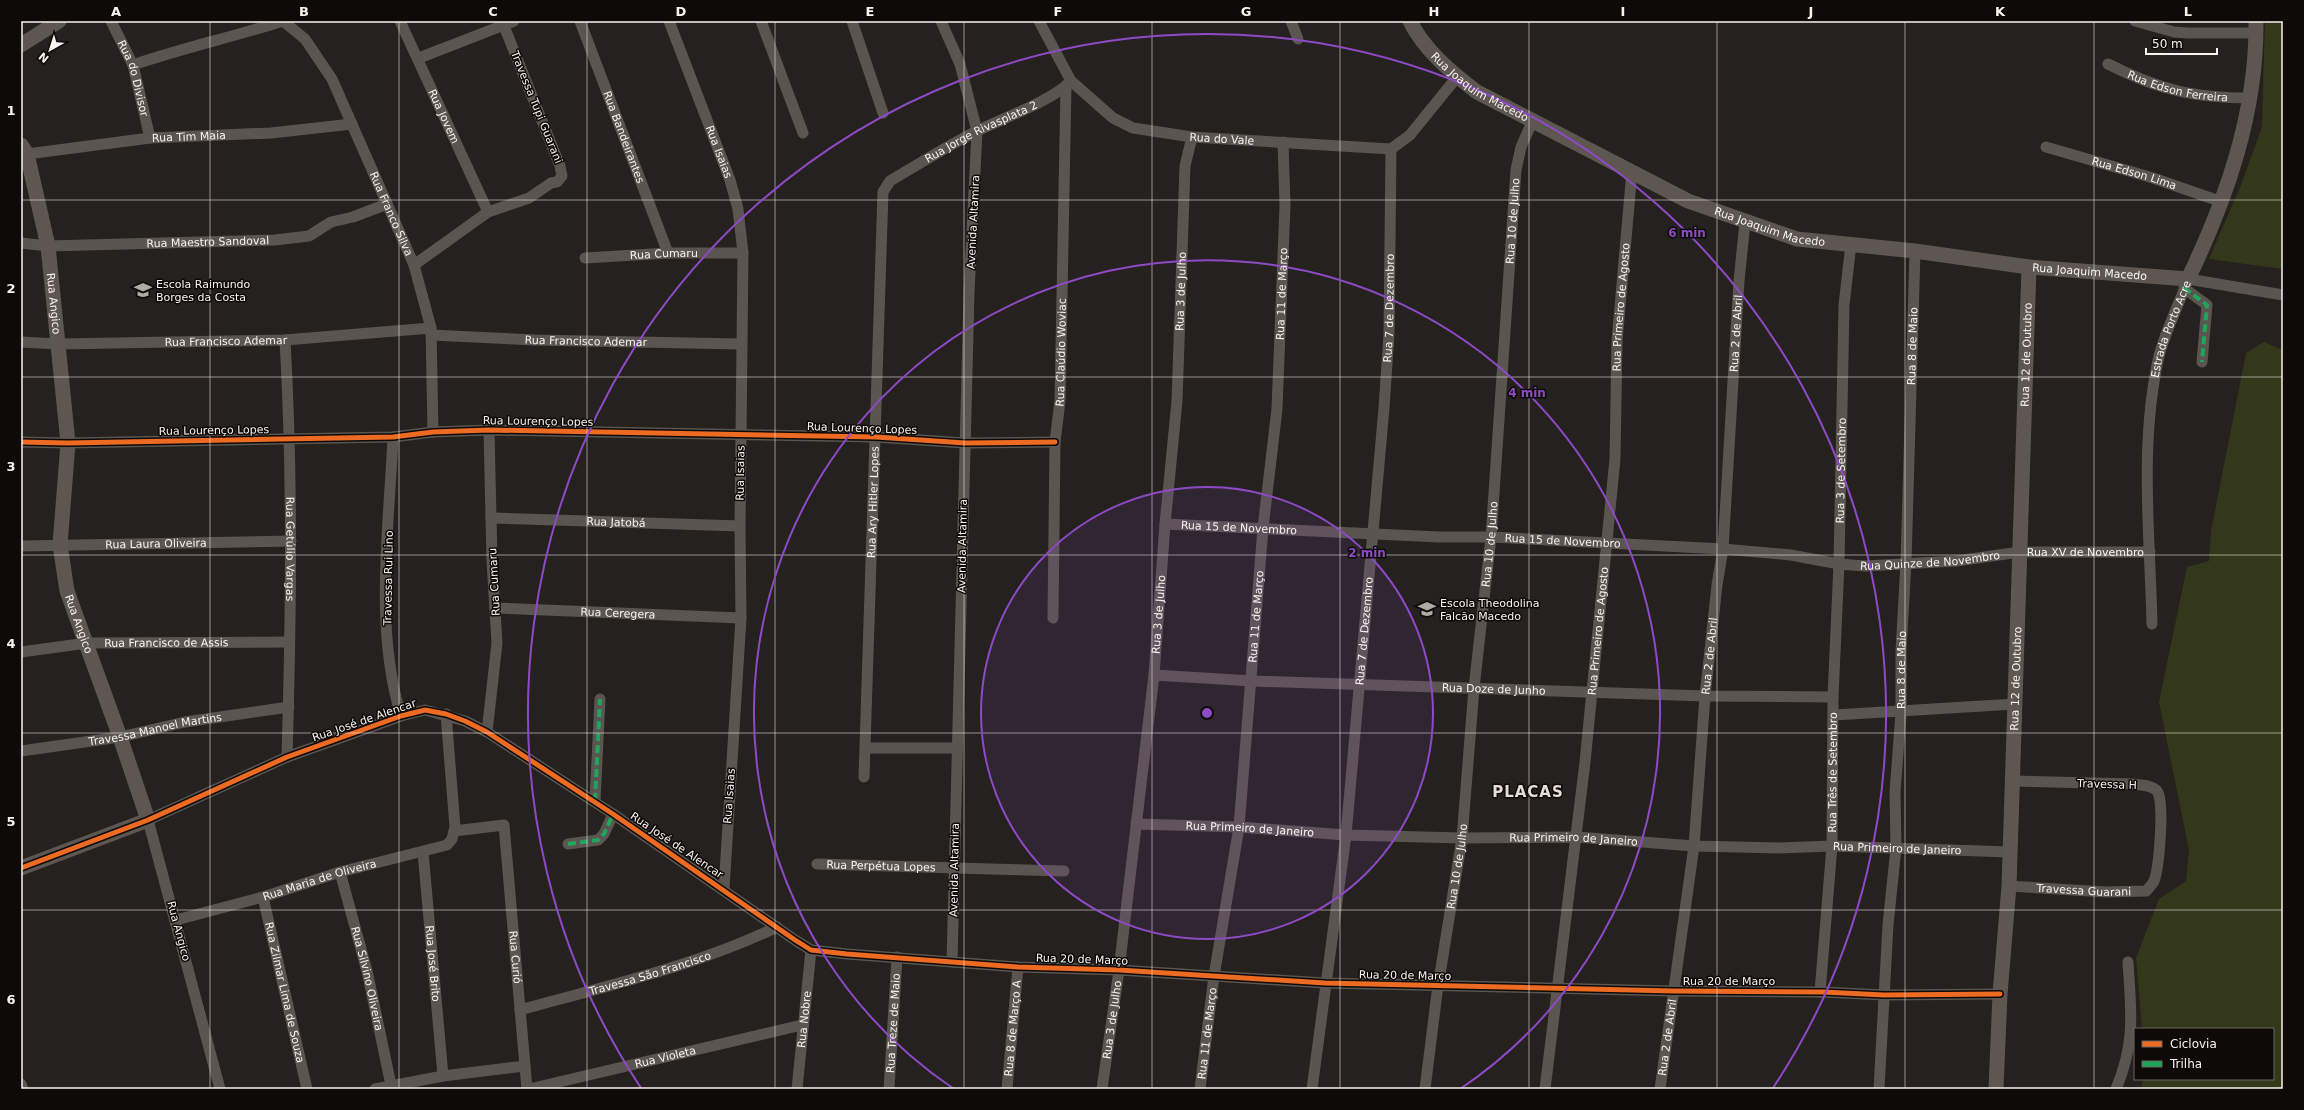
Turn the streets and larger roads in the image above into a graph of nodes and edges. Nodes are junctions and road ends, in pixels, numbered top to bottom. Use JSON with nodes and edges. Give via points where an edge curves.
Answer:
{"nodes":[{"id":1,"x":59,"y":21,"type":"edge"},
{"id":2,"x":111,"y":21,"type":"edge"},
{"id":3,"x":283,"y":21,"type":"edge"},
{"id":4,"x":400,"y":21,"type":"edge"},
{"id":5,"x":580,"y":21,"type":"edge"},
{"id":6,"x":669,"y":21,"type":"edge"},
{"id":7,"x":761,"y":21,"type":"edge"},
{"id":8,"x":852,"y":21,"type":"edge"},
{"id":9,"x":941,"y":21,"type":"edge"},
{"id":10,"x":1039,"y":21,"type":"edge"},
{"id":11,"x":1291,"y":21,"type":"edge"},
{"id":12,"x":1410,"y":21,"type":"edge"},
{"id":13,"x":2135,"y":21,"type":"edge"},
{"id":14,"x":507,"y":22,"type":"edge"},
{"id":15,"x":2256,"y":27,"type":"edge"},
{"id":16,"x":1298,"y":38,"type":"dead end"},
{"id":17,"x":21,"y":45,"type":"edge"},
{"id":18,"x":419,"y":58,"type":"junction"},
{"id":19,"x":2108,"y":64,"type":"dead end"},
{"id":20,"x":132,"y":65,"type":"junction"},
{"id":21,"x":1457,"y":77,"type":"junction"},
{"id":22,"x":1068,"y":84,"type":"junction"},
{"id":23,"x":2251,"y":98,"type":"junction"},
{"id":24,"x":883,"y":113,"type":"dead end"},
{"id":25,"x":1532,"y":120,"type":"junction"},
{"id":26,"x":352,"y":124,"type":"junction"},
{"id":27,"x":977,"y":131,"type":"junction"},
{"id":28,"x":803,"y":133,"type":"dead end"},
{"id":29,"x":1192,"y":137,"type":"junction"},
{"id":30,"x":150,"y":138,"type":"junction"},
{"id":31,"x":1283,"y":142,"type":"junction"},
{"id":32,"x":2046,"y":146,"type":"dead end"},
{"id":33,"x":24,"y":149,"type":"edge"},
{"id":34,"x":1391,"y":149,"type":"junction"},
{"id":35,"x":1632,"y":170,"type":"junction"},
{"id":36,"x":890,"y":181,"type":"joint"},
{"id":37,"x":2222,"y":202,"type":"junction"},
{"id":38,"x":387,"y":204,"type":"junction"},
{"id":39,"x":488,"y":212,"type":"junction"},
{"id":40,"x":1746,"y":222,"type":"junction"},
{"id":41,"x":21,"y":243,"type":"edge"},
{"id":42,"x":1851,"y":244,"type":"junction"},
{"id":43,"x":48,"y":246,"type":"junction"},
{"id":44,"x":1915,"y":251,"type":"junction"},
{"id":45,"x":668,"y":253,"type":"junction"},
{"id":46,"x":743,"y":253,"type":"junction"},
{"id":47,"x":585,"y":258,"type":"dead end"},
{"id":48,"x":414,"y":265,"type":"junction"},
{"id":49,"x":2029,"y":267,"type":"junction"},
{"id":50,"x":2186,"y":284,"type":"junction"},
{"id":51,"x":2283,"y":295,"type":"edge"},
{"id":52,"x":431,"y":331,"type":"junction"},
{"id":53,"x":285,"y":340,"type":"junction"},
{"id":54,"x":21,"y":342,"type":"edge"},
{"id":55,"x":58,"y":344,"type":"junction"},
{"id":56,"x":741,"y":344,"type":"junction"},
{"id":57,"x":2202,"y":362,"type":"dead end"},
{"id":58,"x":490,"y":430,"type":"junction"},
{"id":59,"x":433,"y":432,"type":"junction"},
{"id":60,"x":741,"y":434,"type":"junction"},
{"id":61,"x":394,"y":437,"type":"junction"},
{"id":62,"x":876,"y":437,"type":"junction"},
{"id":63,"x":290,"y":438,"type":"junction"},
{"id":64,"x":21,"y":442,"type":"edge"},
{"id":65,"x":1055,"y":442,"type":"junction"},
{"id":66,"x":68,"y":443,"type":"junction"},
{"id":67,"x":965,"y":443,"type":"junction"},
{"id":68,"x":491,"y":518,"type":"junction"},
{"id":69,"x":1165,"y":524,"type":"junction"},
{"id":70,"x":740,"y":526,"type":"junction"},
{"id":71,"x":1263,"y":528,"type":"junction"},
{"id":72,"x":1374,"y":534,"type":"junction"},
{"id":73,"x":1491,"y":537,"type":"junction"},
{"id":74,"x":291,"y":541,"type":"junction"},
{"id":75,"x":1606,"y":543,"type":"junction"},
{"id":76,"x":60,"y":545,"type":"junction"},
{"id":77,"x":21,"y":546,"type":"edge"},
{"id":78,"x":1723,"y":549,"type":"junction"},
{"id":79,"x":2020,"y":552,"type":"junction"},
{"id":80,"x":2150,"y":552,"type":"junction"},
{"id":81,"x":1906,"y":562,"type":"junction"},
{"id":82,"x":1839,"y":564,"type":"junction"},
{"id":83,"x":495,"y":608,"type":"junction"},
{"id":84,"x":741,"y":618,"type":"junction"},
{"id":85,"x":1053,"y":618,"type":"dead end"},
{"id":86,"x":2152,"y":624,"type":"dead end"},
{"id":87,"x":289,"y":642,"type":"junction"},
{"id":88,"x":86,"y":643,"type":"junction"},
{"id":89,"x":21,"y":652,"type":"edge"},
{"id":90,"x":1154,"y":675,"type":"junction"},
{"id":91,"x":1252,"y":681,"type":"junction"},
{"id":92,"x":1360,"y":684,"type":"junction"},
{"id":93,"x":1474,"y":688,"type":"junction"},
{"id":94,"x":1592,"y":691,"type":"junction"},
{"id":95,"x":1706,"y":696,"type":"junction"},
{"id":96,"x":1833,"y":697,"type":"junction"},
{"id":97,"x":600,"y":699,"type":"dead end"},
{"id":98,"x":2015,"y":704,"type":"junction"},
{"id":99,"x":288,"y":707,"type":"junction"},
{"id":100,"x":1901,"y":713,"type":"junction"},
{"id":101,"x":446,"y":714,"type":"junction"},
{"id":102,"x":1834,"y":715,"type":"junction"},
{"id":103,"x":401,"y":716,"type":"junction"},
{"id":104,"x":487,"y":732,"type":"junction"},
{"id":105,"x":120,"y":737,"type":"junction"},
{"id":106,"x":867,"y":748,"type":"junction"},
{"id":107,"x":957,"y":748,"type":"junction"},
{"id":108,"x":21,"y":752,"type":"edge"},
{"id":109,"x":287,"y":757,"type":"junction"},
{"id":110,"x":864,"y":777,"type":"dead end"},
{"id":111,"x":2012,"y":781,"type":"junction"},
{"id":112,"x":595,"y":802,"type":"junction"},
{"id":113,"x":613,"y":814,"type":"junction"},
{"id":114,"x":148,"y":820,"type":"junction"},
{"id":115,"x":1136,"y":824,"type":"junction"},
{"id":116,"x":1239,"y":827,"type":"junction"},
{"id":117,"x":454,"y":831,"type":"junction"},
{"id":118,"x":1346,"y":835,"type":"junction"},
{"id":119,"x":1577,"y":837,"type":"junction"},
{"id":120,"x":1462,"y":838,"type":"junction"},
{"id":121,"x":568,"y":844,"type":"dead end"},
{"id":122,"x":1694,"y":846,"type":"junction"},
{"id":123,"x":1832,"y":846,"type":"junction"},
{"id":124,"x":1896,"y":848,"type":"junction"},
{"id":125,"x":423,"y":852,"type":"junction"},
{"id":126,"x":2010,"y":852,"type":"junction"},
{"id":127,"x":817,"y":864,"type":"dead end"},
{"id":128,"x":955,"y":867,"type":"junction"},
{"id":129,"x":21,"y":868,"type":"edge"},
{"id":130,"x":1064,"y":871,"type":"dead end"},
{"id":131,"x":340,"y":872,"type":"junction"},
{"id":132,"x":2154,"y":881,"type":"joint"},
{"id":133,"x":2009,"y":886,"type":"junction"},
{"id":134,"x":724,"y":889,"type":"junction"},
{"id":135,"x":263,"y":897,"type":"junction"},
{"id":136,"x":176,"y":920,"type":"junction"},
{"id":137,"x":778,"y":927,"type":"junction"},
{"id":138,"x":811,"y":950,"type":"junction"},
{"id":139,"x":897,"y":957,"type":"junction"},
{"id":140,"x":952,"y":962,"type":"junction"},
{"id":141,"x":2128,"y":962,"type":"dead end"},
{"id":142,"x":1018,"y":967,"type":"junction"},
{"id":143,"x":1119,"y":970,"type":"junction"},
{"id":144,"x":1214,"y":976,"type":"junction"},
{"id":145,"x":1325,"y":983,"type":"junction"},
{"id":146,"x":1440,"y":986,"type":"junction"},
{"id":147,"x":1558,"y":987,"type":"junction"},
{"id":148,"x":1674,"y":991,"type":"junction"},
{"id":149,"x":1820,"y":992,"type":"junction"},
{"id":150,"x":1884,"y":994,"type":"junction"},
{"id":151,"x":2000,"y":994,"type":"junction"},
{"id":152,"x":520,"y":1010,"type":"junction"},
{"id":153,"x":802,"y":1025,"type":"junction"},
{"id":154,"x":525,"y":1066,"type":"junction"},
{"id":155,"x":442,"y":1076,"type":"junction"},
{"id":156,"x":21,"y":1084,"type":"edge"},
{"id":157,"x":391,"y":1085,"type":"junction"},
{"id":158,"x":413,"y":1086,"type":"edge"},
{"id":159,"x":23,"y":1089,"type":"edge"},
{"id":160,"x":220,"y":1089,"type":"edge"},
{"id":161,"x":307,"y":1089,"type":"edge"},
{"id":162,"x":374,"y":1089,"type":"edge"},
{"id":163,"x":528,"y":1089,"type":"edge"},
{"id":164,"x":797,"y":1089,"type":"edge"},
{"id":165,"x":889,"y":1089,"type":"edge"},
{"id":166,"x":1007,"y":1089,"type":"edge"},
{"id":167,"x":1102,"y":1089,"type":"edge"},
{"id":168,"x":1200,"y":1089,"type":"edge"},
{"id":169,"x":1312,"y":1089,"type":"edge"},
{"id":170,"x":1425,"y":1089,"type":"edge"},
{"id":171,"x":1545,"y":1089,"type":"edge"},
{"id":172,"x":1660,"y":1089,"type":"edge"},
{"id":173,"x":1879,"y":1089,"type":"edge"},
{"id":174,"x":1996,"y":1089,"type":"edge"},
{"id":175,"x":2116,"y":1089,"type":"edge"}],
"edges":[{"from":1,"to":17,"type":"street"},
{"from":2,"to":20,"type":"street","name":"Rua do Divisor"},
{"from":3,"to":20,"type":"street","via":[[225,39],[178,49]]},
{"from":3,"to":26,"type":"street","name":"Rua Franco Silva","via":[[305,39],[332,79]]},
{"from":4,"to":18,"type":"street","name":"Rua Jovem"},
{"from":5,"to":45,"type":"street","name":"Rua Bandeirantes"},
{"from":6,"to":46,"type":"street","name":"Rua Isaias","via":[[730,180],[738,209]]},
{"from":7,"to":28,"type":"street"},
{"from":8,"to":24,"type":"street"},
{"from":9,"to":27,"type":"street","name":"Avenida Altamira","via":[[960,64]]},
{"from":10,"to":22,"type":"street"},
{"from":11,"to":16,"type":"street"},
{"from":12,"to":21,"type":"street","name":"Rua Joaquim Macedo","via":[[1436,56]]},
{"from":13,"to":15,"type":"street","via":[[2174,32],[2188,33]]},
{"from":14,"to":18,"type":"street"},
{"from":14,"to":39,"type":"street","name":"Travessa Tupi Guarani","via":[[562,176],[557,182],[551,183],[529,198]]},
{"from":15,"to":23,"type":"street","name":"Estrada Porto Acre"},
{"from":18,"to":39,"type":"street","name":"Rua Jovem"},
{"from":19,"to":23,"type":"street","name":"Rua Edson Ferreira","via":[[2167,89],[2206,96]]},
{"from":20,"to":30,"type":"street","name":"Rua do Divisor"},
{"from":21,"to":25,"type":"street","name":"Rua Joaquim Macedo","via":[[1496,103]]},
{"from":21,"to":34,"type":"street","via":[[1410,135]]},
{"from":22,"to":27,"type":"street","name":"Rua Jorge Rivasplata 2"},
{"from":22,"to":29,"type":"street","name":"Rua do Vale","via":[[1123,124],[1133,128]]},
{"from":22,"to":65,"type":"street","name":"Rua Claúdio Woviac","via":[[1060,401]]},
{"from":23,"to":37,"type":"street","name":"Estrada Porto Acre","via":[[2240,145]]},
{"from":25,"to":35,"type":"street","name":"Rua Joaquim Macedo"},
{"from":25,"to":73,"type":"street","name":"Rua 10 de Julho","via":[[1521,147],[1516,170]]},
{"from":26,"to":30,"type":"street","name":"Rua Tim Maia","via":[[271,133]]},
{"from":26,"to":38,"type":"street","name":"Rua Franco Silva"},
{"from":27,"to":36,"type":"street","name":"Rua Jorge Rivasplata 2"},
{"from":27,"to":67,"type":"street","name":"Avenida Altamira"},
{"from":29,"to":31,"type":"street","name":"Rua do Vale"},
{"from":29,"to":69,"type":"street","name":"Rua 3 de Julho","via":[[1185,166],[1176,400]]},
{"from":30,"to":33,"type":"street","name":"Rua Tim Maia"},
{"from":31,"to":34,"type":"street","name":"Rua do Vale"},
{"from":31,"to":71,"type":"street","name":"Rua 11 de Março","via":[[1285,205],[1280,363]]},
{"from":32,"to":37,"type":"street","name":"Rua Edson Lima"},
{"from":33,"to":43,"type":"street","name":"Rua Angico"},
{"from":34,"to":72,"type":"street","name":"Rua 7 de Dezembro","via":[[1389,334]]},
{"from":35,"to":40,"type":"street","name":"Rua Joaquim Macedo","via":[[1688,201]]},
{"from":35,"to":75,"type":"street","name":"Rua Primeiro de Agosto","via":[[1617,341],[1615,458]]},
{"from":36,"to":62,"type":"street","name":"Rua Ary Hitler Lopes","via":[[885,187],[882,199]]},
{"from":37,"to":50,"type":"street","name":"Estrada Porto Acre"},
{"from":38,"to":43,"type":"street","name":"Rua Maestro Sandoval","via":[[331,222],[309,236],[275,240]]},
{"from":38,"to":48,"type":"street","name":"Rua Franco Silva"},
{"from":39,"to":48,"type":"street"},
{"from":40,"to":42,"type":"street","name":"Rua Joaquim Macedo","via":[[1797,239]]},
{"from":40,"to":78,"type":"street","name":"Rua 2 de Abril","via":[[1739,281]]},
{"from":41,"to":43,"type":"street","name":"Rua Maestro Sandoval"},
{"from":42,"to":44,"type":"street","name":"Rua Joaquim Macedo"},
{"from":42,"to":82,"type":"street","name":"Rua 3 de Setembro","via":[[1844,305]]},
{"from":43,"to":55,"type":"street","name":"Rua Angico"},
{"from":44,"to":49,"type":"street","name":"Rua Joaquim Macedo"},
{"from":44,"to":81,"type":"street","name":"Rua 8 de Maio"},
{"from":45,"to":46,"type":"street","name":"Rua Cumaru"},
{"from":45,"to":47,"type":"street","name":"Rua Cumaru"},
{"from":46,"to":56,"type":"street","name":"Rua Isaias"},
{"from":48,"to":52,"type":"street","name":"Rua Franco Silva"},
{"from":49,"to":50,"type":"street","name":"Rua Joaquim Macedo"},
{"from":49,"to":79,"type":"street","name":"Rua 12 de Outubro"},
{"from":50,"to":51,"type":"street"},
{"from":50,"to":57,"type":"street","via":[[2207,305]]},
{"from":50,"to":80,"type":"street","name":"Estrada Porto Acre","via":[[2168,327],[2152,391],[2148,449]]},
{"from":52,"to":53,"type":"street","name":"Rua Francisco Ademar"},
{"from":52,"to":56,"type":"street","name":"Rua Francisco Ademar","via":[[535,340]]},
{"from":52,"to":59,"type":"street","name":"Rua Franco Silva"},
{"from":53,"to":55,"type":"street","name":"Rua Francisco Ademar"},
{"from":53,"to":63,"type":"street","name":"Rua Getúlio Vargas"},
{"from":54,"to":55,"type":"street","name":"Rua Francisco Ademar"},
{"from":55,"to":66,"type":"street","name":"Rua Angico"},
{"from":56,"to":60,"type":"street","name":"Rua Isaias"},
{"from":58,"to":59,"type":"street","name":"Rua Lourenço Lopes"},
{"from":58,"to":60,"type":"street","name":"Rua Lourenço Lopes"},
{"from":58,"to":68,"type":"street","name":"Rua Cumaru"},
{"from":59,"to":61,"type":"street","name":"Rua Lourenço Lopes"},
{"from":60,"to":62,"type":"street","name":"Rua Lourenço Lopes"},
{"from":60,"to":70,"type":"street","name":"Rua Isaias"},
{"from":61,"to":63,"type":"street","name":"Rua Lourenço Lopes"},
{"from":61,"to":103,"type":"street","name":"Travessa Rui Lino","via":[[386,627],[392,688]]},
{"from":62,"to":67,"type":"street","name":"Rua Lourenço Lopes"},
{"from":62,"to":106,"type":"street","name":"Rua Ary Hitler Lopes"},
{"from":63,"to":66,"type":"street","name":"Rua Lourenço Lopes"},
{"from":63,"to":74,"type":"street","name":"Rua Getúlio Vargas"},
{"from":64,"to":66,"type":"street","name":"Rua Lourenço Lopes"},
{"from":65,"to":67,"type":"street","name":"Rua Lourenço Lopes"},
{"from":65,"to":85,"type":"street","name":"Rua Claúdio Woviac"},
{"from":66,"to":76,"type":"street","name":"Rua Angico"},
{"from":67,"to":107,"type":"street","name":"Avenida Altamira"},
{"from":68,"to":70,"type":"street","name":"Rua Jatobá"},
{"from":68,"to":83,"type":"street","name":"Rua Cumaru"},
{"from":69,"to":71,"type":"street","name":"Rua 15 de Novembro"},
{"from":69,"to":90,"type":"street","name":"Rua 3 de Julho"},
{"from":70,"to":84,"type":"street","name":"Rua Isaias"},
{"from":71,"to":72,"type":"street","name":"Rua 15 de Novembro"},
{"from":71,"to":91,"type":"street","name":"Rua 11 de Março"},
{"from":72,"to":73,"type":"street","name":"Rua 15 de Novembro"},
{"from":72,"to":92,"type":"street","name":"Rua 7 de Dezembro"},
{"from":73,"to":75,"type":"street","name":"Rua 15 de Novembro"},
{"from":73,"to":93,"type":"street","name":"Rua 10 de Julho"},
{"from":74,"to":76,"type":"street","name":"Rua Laura Oliveira"},
{"from":74,"to":87,"type":"street","name":"Rua Getúlio Vargas"},
{"from":75,"to":78,"type":"street","name":"Rua 15 de Novembro"},
{"from":75,"to":94,"type":"street","name":"Rua Primeiro de Agosto"},
{"from":76,"to":77,"type":"street","name":"Rua Laura Oliveira"},
{"from":76,"to":88,"type":"street","name":"Rua Angico","via":[[67,590]]},
{"from":78,"to":82,"type":"street","name":"Rua 15 de Novembro","via":[[1791,555]]},
{"from":78,"to":95,"type":"street","name":"Rua 2 de Abril"},
{"from":79,"to":80,"type":"street","name":"Rua XV de Novembro"},
{"from":79,"to":81,"type":"street","name":"Rua Quinze de Novembro","via":[[1956,561]]},
{"from":79,"to":98,"type":"street","name":"Rua 12 de Outubro"},
{"from":80,"to":86,"type":"street","name":"Estrada Porto Acre"},
{"from":81,"to":82,"type":"street","name":"Rua Quinze de Novembro","via":[[1865,566]]},
{"from":81,"to":100,"type":"street","name":"Rua 8 de Maio","via":[[1901,651]]},
{"from":82,"to":96,"type":"street","name":"Rua 3 de Setembro"},
{"from":83,"to":84,"type":"street","name":"Rua Ceregera"},
{"from":83,"to":104,"type":"street","name":"Rua Cumaru","via":[[496,643]]},
{"from":84,"to":134,"type":"street","name":"Rua Isaias"},
{"from":87,"to":88,"type":"street","name":"Rua Francisco de Assis"},
{"from":87,"to":99,"type":"street","name":"Rua Getúlio Vargas"},
{"from":88,"to":89,"type":"street","name":"Rua Francisco de Assis"},
{"from":88,"to":105,"type":"street","name":"Rua Angico"},
{"from":90,"to":91,"type":"street","name":"Rua Doze de Junho"},
{"from":90,"to":115,"type":"street","name":"Rua 3 de Julho"},
{"from":91,"to":92,"type":"street","name":"Rua Doze de Junho"},
{"from":91,"to":116,"type":"street","name":"Rua 11 de Março"},
{"from":92,"to":93,"type":"street","name":"Rua Doze de Junho"},
{"from":92,"to":118,"type":"street","name":"Rua 7 de Dezembro"},
{"from":93,"to":94,"type":"street","name":"Rua Doze de Junho"},
{"from":93,"to":120,"type":"street","name":"Rua 10 de Julho"},
{"from":94,"to":95,"type":"street","name":"Rua Doze de Junho"},
{"from":94,"to":119,"type":"street","name":"Rua Primeiro de Agosto"},
{"from":95,"to":96,"type":"street","name":"Rua Doze de Junho"},
{"from":95,"to":122,"type":"street","name":"Rua 2 de Abril"},
{"from":96,"to":102,"type":"street","name":"Rua Três de Setembro"},
{"from":97,"to":112,"type":"street"},
{"from":98,"to":100,"type":"street"},
{"from":98,"to":111,"type":"street","name":"Rua 12 de Outubro"},
{"from":99,"to":105,"type":"street","name":"Travessa Manoel Martins","via":[[185,722]]},
{"from":99,"to":109,"type":"street","name":"Rua Getúlio Vargas"},
{"from":100,"to":102,"type":"street"},
{"from":100,"to":124,"type":"street","name":"Rua 8 de Maio","via":[[1895,792]]},
{"from":101,"to":103,"type":"street","name":"Rua José de Alencar","via":[[425,710]]},
{"from":101,"to":104,"type":"street","name":"Rua José de Alencar"},
{"from":101,"to":117,"type":"street"},
{"from":102,"to":123,"type":"street","name":"Rua Três de Setembro"},
{"from":103,"to":109,"type":"street","name":"Rua José de Alencar"},
{"from":104,"to":112,"type":"street","name":"Rua José de Alencar"},
{"from":105,"to":108,"type":"street","name":"Travessa Manoel Martins"},
{"from":105,"to":114,"type":"street","name":"Rua Angico"},
{"from":106,"to":107,"type":"street"},
{"from":106,"to":110,"type":"street","name":"Rua Ary Hitler Lopes"},
{"from":107,"to":128,"type":"street","name":"Avenida Altamira"},
{"from":109,"to":114,"type":"street","name":"Rua José de Alencar"},
{"from":111,"to":126,"type":"street","name":"Rua 12 de Outubro"},
{"from":111,"to":132,"type":"street","name":"Travessa H","via":[[2134,784],[2154,789],[2159,795],[2160,832]]},
{"from":112,"to":113,"type":"street","name":"Rua José de Alencar"},
{"from":113,"to":121,"type":"street","via":[[602,838]]},
{"from":113,"to":134,"type":"street","name":"Rua José de Alencar"},
{"from":114,"to":129,"type":"street","name":"Rua José de Alencar"},
{"from":114,"to":136,"type":"street","name":"Rua Angico"},
{"from":115,"to":116,"type":"street","name":"Rua Primeiro de Janeiro"},
{"from":115,"to":143,"type":"street","name":"Rua 3 de Julho"},
{"from":116,"to":118,"type":"street","name":"Rua Primeiro de Janeiro"},
{"from":116,"to":144,"type":"street","name":"Rua 11 de Março"},
{"from":117,"to":125,"type":"street","name":"Rua Maria de Oliveira","via":[[447,845]]},
{"from":117,"to":152,"type":"street","name":"Rua Curió","via":[[504,825]]},
{"from":118,"to":120,"type":"street","name":"Rua Primeiro de Janeiro"},
{"from":118,"to":145,"type":"street","name":"Rua 7 de Dezembro"},
{"from":119,"to":120,"type":"street","name":"Rua Primeiro de Janeiro"},
{"from":119,"to":122,"type":"street","name":"Rua Primeiro de Janeiro"},
{"from":119,"to":147,"type":"street","name":"Rua Primeiro de Agosto"},
{"from":120,"to":146,"type":"street","name":"Rua 10 de Julho"},
{"from":122,"to":123,"type":"street","name":"Rua Primeiro de Janeiro"},
{"from":122,"to":148,"type":"street","name":"Rua 2 de Abril"},
{"from":123,"to":124,"type":"street","name":"Rua Primeiro de Janeiro"},
{"from":123,"to":149,"type":"street","name":"Rua Três de Setembro"},
{"from":124,"to":126,"type":"street","name":"Rua Primeiro de Janeiro"},
{"from":124,"to":150,"type":"street","name":"Rua 8 de Maio"},
{"from":125,"to":131,"type":"street","name":"Rua Maria de Oliveira"},
{"from":125,"to":155,"type":"street","name":"Rua José Brito"},
{"from":126,"to":133,"type":"street","name":"Rua 12 de Outubro"},
{"from":127,"to":128,"type":"street","name":"Rua Perpétua Lopes"},
{"from":128,"to":130,"type":"street","name":"Rua Perpétua Lopes"},
{"from":128,"to":140,"type":"street","name":"Avenida Altamira"},
{"from":131,"to":135,"type":"street","name":"Rua Maria de Oliveira"},
{"from":131,"to":157,"type":"street","name":"Rua Silvino Oliveira","via":[[366,971]]},
{"from":132,"to":133,"type":"street","name":"Travessa Guarani","via":[[2146,890],[2133,892]]},
{"from":133,"to":151,"type":"street","name":"Rua 12 de Outubro"},
{"from":134,"to":137,"type":"street","name":"Rua José de Alencar"},
{"from":135,"to":136,"type":"street","name":"Rua Maria de Oliveira"},
{"from":135,"to":161,"type":"street","name":"Rua Zilmar Lima de Souza"},
{"from":136,"to":160,"type":"street","name":"Rua Angico"},
{"from":137,"to":138,"type":"street","name":"Rua José de Alencar"},
{"from":137,"to":152,"type":"street","name":"Travessa São Francisco","via":[[741,944],[656,973]]},
{"from":138,"to":139,"type":"street","name":"Rua 20 de Março"},
{"from":138,"to":153,"type":"street","name":"Rua Nobre"},
{"from":139,"to":140,"type":"street","name":"Rua 20 de Março"},
{"from":139,"to":165,"type":"street","name":"Rua Treze de Maio"},
{"from":140,"to":142,"type":"street","name":"Rua 20 de Março"},
{"from":141,"to":175,"type":"street","via":[[2131,1038]]},
{"from":142,"to":143,"type":"street","name":"Rua 20 de Março"},
{"from":142,"to":166,"type":"street","name":"Rua 8 de Março A"},
{"from":143,"to":144,"type":"street","name":"Rua 20 de Março"},
{"from":143,"to":167,"type":"street","name":"Rua 3 de Julho"},
{"from":144,"to":145,"type":"street","name":"Rua 20 de Março"},
{"from":144,"to":168,"type":"street","name":"Rua 11 de Março"},
{"from":145,"to":146,"type":"street","name":"Rua 20 de Março"},
{"from":145,"to":169,"type":"street","name":"Rua 7 de Dezembro"},
{"from":146,"to":147,"type":"street","name":"Rua 20 de Março"},
{"from":146,"to":170,"type":"street","name":"Rua 10 de Julho"},
{"from":147,"to":148,"type":"street","name":"Rua 20 de Março"},
{"from":147,"to":171,"type":"street","name":"Rua Primeiro de Agosto"},
{"from":148,"to":149,"type":"street","name":"Rua 20 de Março"},
{"from":148,"to":172,"type":"street","name":"Rua 2 de Abril"},
{"from":149,"to":150,"type":"street","name":"Rua 20 de Março"},
{"from":150,"to":151,"type":"street","name":"Rua 20 de Março"},
{"from":150,"to":173,"type":"street","name":"Rua 8 de Maio"},
{"from":151,"to":174,"type":"street","name":"Rua 12 de Outubro"},
{"from":152,"to":154,"type":"street","name":"Rua Curió"},
{"from":153,"to":163,"type":"street","name":"Rua Violeta"},
{"from":153,"to":164,"type":"street","name":"Rua Nobre"},
{"from":154,"to":155,"type":"street"},
{"from":154,"to":163,"type":"street","name":"Rua Curió"},
{"from":155,"to":158,"type":"street"},
{"from":156,"to":159,"type":"street"},
{"from":157,"to":158,"type":"street"},
{"from":157,"to":162,"type":"street"}]}
